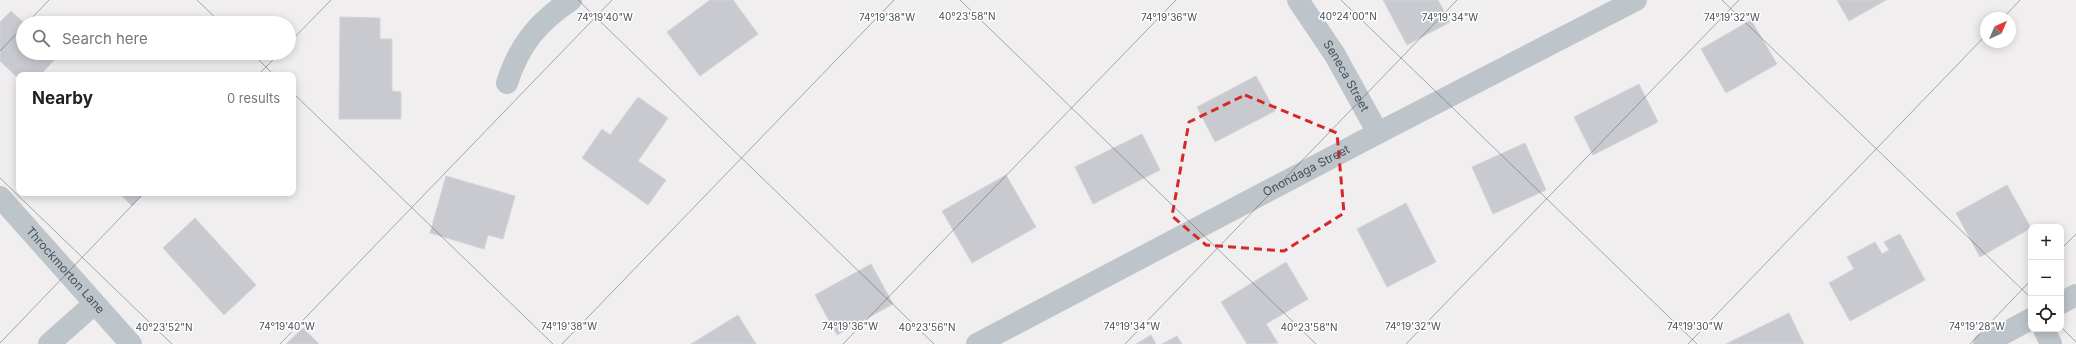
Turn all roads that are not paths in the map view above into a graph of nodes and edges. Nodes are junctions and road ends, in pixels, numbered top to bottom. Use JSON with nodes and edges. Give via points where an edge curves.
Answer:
{"nodes":[{"id":1,"x":571,"y":0,"type":"edge"},
{"id":2,"x":1298,"y":0,"type":"edge"},
{"id":3,"x":1636,"y":0,"type":"edge"},
{"id":4,"x":507,"y":83,"type":"dead end"},
{"id":5,"x":1378,"y":133,"type":"junction"},
{"id":6,"x":0,"y":197,"type":"edge"},
{"id":7,"x":2076,"y":295,"type":"edge"},
{"id":8,"x":2064,"y":301,"type":"edge"},
{"id":9,"x":94,"y":304,"type":"junction"},
{"id":10,"x":2028,"y":321,"type":"edge"},
{"id":11,"x":2046,"y":332,"type":"edge"},
{"id":12,"x":49,"y":344,"type":"edge"},
{"id":13,"x":131,"y":344,"type":"edge"},
{"id":14,"x":977,"y":344,"type":"edge"},
{"id":15,"x":1984,"y":344,"type":"edge"},
{"id":16,"x":2052,"y":344,"type":"edge"}],
"edges":[{"from":1,"to":4,"type":"street","via":[[526,41],[514,60]]},
{"from":2,"to":5,"type":"street","name":"Seneca Street","via":[[1335,55]]},
{"from":3,"to":5,"type":"street","name":"Onondaga Street"},
{"from":5,"to":14,"type":"street","name":"Onondaga Street"},
{"from":6,"to":9,"type":"street","name":"Throckmorton Lane"},
{"from":7,"to":8,"type":"street"},
{"from":9,"to":12,"type":"street"},
{"from":9,"to":13,"type":"street","name":"Throckmorton Lane"},
{"from":10,"to":15,"type":"street"},
{"from":11,"to":16,"type":"street"}]}
